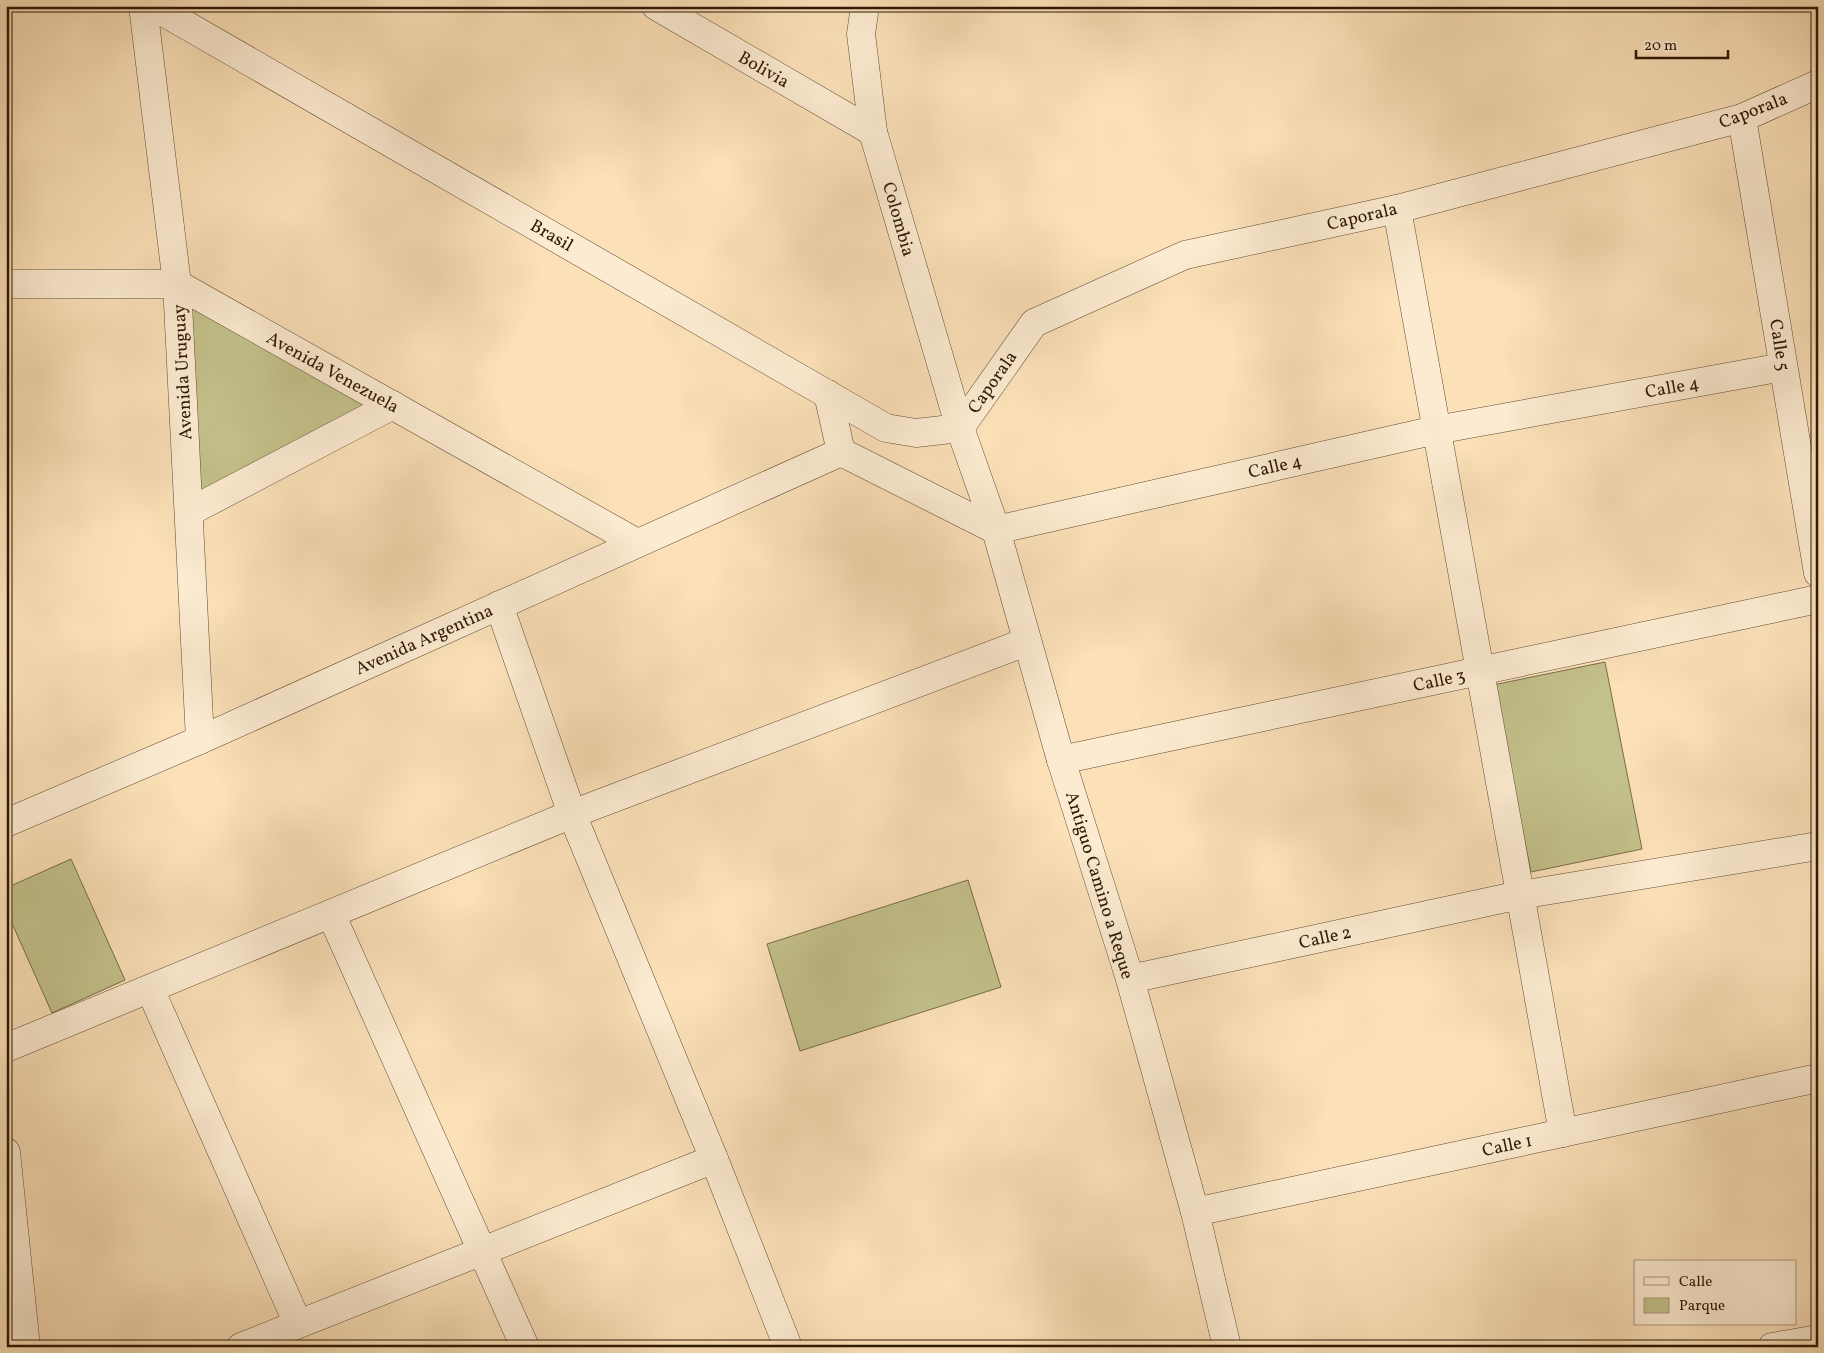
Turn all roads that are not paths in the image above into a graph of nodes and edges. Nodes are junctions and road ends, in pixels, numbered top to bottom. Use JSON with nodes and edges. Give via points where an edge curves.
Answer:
{"nodes":[{"id":1,"x":143,"y":6,"type":"edge"},
{"id":2,"x":153,"y":6,"type":"edge"},
{"id":3,"x":656,"y":6,"type":"edge"},
{"id":4,"x":865,"y":6,"type":"edge"},
{"id":5,"x":1818,"y":84,"type":"edge"},
{"id":6,"x":1742,"y":118,"type":"junction"},
{"id":7,"x":873,"y":132,"type":"junction"},
{"id":8,"x":1397,"y":209,"type":"junction"},
{"id":9,"x":6,"y":284,"type":"edge"},
{"id":10,"x":177,"y":284,"type":"junction"},
{"id":11,"x":1783,"y":367,"type":"junction"},
{"id":12,"x":828,"y":394,"type":"junction"},
{"id":13,"x":393,"y":405,"type":"junction"},
{"id":14,"x":960,"y":428,"type":"junction"},
{"id":15,"x":1436,"y":430,"type":"junction"},
{"id":16,"x":841,"y":452,"type":"junction"},
{"id":17,"x":188,"y":512,"type":"junction"},
{"id":18,"x":996,"y":530,"type":"junction"},
{"id":19,"x":637,"y":544,"type":"junction"},
{"id":20,"x":1818,"y":573,"type":"edge"},
{"id":21,"x":1818,"y":599,"type":"edge"},
{"id":22,"x":499,"y":605,"type":"junction"},
{"id":23,"x":1026,"y":642,"type":"junction"},
{"id":24,"x":1480,"y":671,"type":"junction"},
{"id":25,"x":200,"y":740,"type":"junction"},
{"id":26,"x":1061,"y":760,"type":"junction"},
{"id":27,"x":572,"y":814,"type":"junction"},
{"id":28,"x":6,"y":823,"type":"edge"},
{"id":29,"x":1818,"y":846,"type":"edge"},
{"id":30,"x":1520,"y":895,"type":"junction"},
{"id":31,"x":331,"y":914,"type":"junction"},
{"id":32,"x":1130,"y":979,"type":"junction"},
{"id":33,"x":150,"y":989,"type":"junction"},
{"id":34,"x":6,"y":1048,"type":"edge"},
{"id":35,"x":1818,"y":1078,"type":"edge"},
{"id":36,"x":1563,"y":1133,"type":"junction"},
{"id":37,"x":6,"y":1152,"type":"edge"},
{"id":38,"x":714,"y":1159,"type":"junction"},
{"id":39,"x":1195,"y":1212,"type":"junction"},
{"id":40,"x":482,"y":1251,"type":"junction"},
{"id":41,"x":298,"y":1324,"type":"junction"},
{"id":42,"x":1818,"y":1339,"type":"edge"},
{"id":43,"x":26,"y":1347,"type":"edge"},
{"id":44,"x":240,"y":1347,"type":"edge"},
{"id":45,"x":525,"y":1347,"type":"edge"},
{"id":46,"x":788,"y":1347,"type":"edge"},
{"id":47,"x":1226,"y":1347,"type":"edge"},
{"id":48,"x":1772,"y":1347,"type":"edge"}],
"edges":[{"from":1,"to":10,"type":"street","name":"Avenida Uruguay"},
{"from":2,"to":12,"type":"street","name":"Brasil"},
{"from":3,"to":7,"type":"street","name":"Bolivia"},
{"from":4,"to":7,"type":"street","name":"Colombia","via":[[861,34]]},
{"from":5,"to":6,"type":"street","name":"Caporala"},
{"from":6,"to":8,"type":"street","name":"Caporala"},
{"from":6,"to":11,"type":"street","name":"Calle 5"},
{"from":7,"to":14,"type":"street","name":"Colombia"},
{"from":8,"to":14,"type":"street","name":"Caporala","via":[[1185,255],[1034,323]]},
{"from":8,"to":15,"type":"street"},
{"from":9,"to":10,"type":"street","name":"Avenida Venezuela"},
{"from":10,"to":13,"type":"street","name":"Avenida Venezuela"},
{"from":10,"to":17,"type":"street","name":"Avenida Uruguay"},
{"from":11,"to":15,"type":"street","name":"Calle 4"},
{"from":11,"to":20,"type":"street","name":"Calle 5"},
{"from":12,"to":14,"type":"street","name":"Brasil","via":[[886,428],[916,432]]},
{"from":12,"to":16,"type":"street"},
{"from":13,"to":17,"type":"street"},
{"from":13,"to":19,"type":"street","name":"Avenida Venezuela"},
{"from":14,"to":18,"type":"street","name":"Antiguo Camino a Reque"},
{"from":15,"to":18,"type":"street","name":"Calle 4"},
{"from":15,"to":24,"type":"street"},
{"from":16,"to":18,"type":"street"},
{"from":16,"to":19,"type":"street","name":"Avenida Argentina"},
{"from":17,"to":25,"type":"street","name":"Avenida Uruguay"},
{"from":18,"to":23,"type":"street","name":"Antiguo Camino a Reque"},
{"from":19,"to":22,"type":"street","name":"Avenida Argentina"},
{"from":21,"to":24,"type":"street","name":"Calle 3"},
{"from":22,"to":25,"type":"street","name":"Avenida Argentina"},
{"from":22,"to":27,"type":"street"},
{"from":23,"to":26,"type":"street","name":"Antiguo Camino a Reque"},
{"from":23,"to":27,"type":"street"},
{"from":24,"to":26,"type":"street","name":"Calle 3"},
{"from":24,"to":30,"type":"street"},
{"from":25,"to":28,"type":"street","name":"Avenida Argentina"},
{"from":26,"to":32,"type":"street","name":"Antiguo Camino a Reque"},
{"from":27,"to":31,"type":"street"},
{"from":27,"to":38,"type":"street"},
{"from":29,"to":30,"type":"street","name":"Calle 2"},
{"from":30,"to":32,"type":"street","name":"Calle 2"},
{"from":30,"to":36,"type":"street"},
{"from":31,"to":33,"type":"street"},
{"from":31,"to":40,"type":"street"},
{"from":32,"to":39,"type":"street","name":"Antiguo Camino a Reque"},
{"from":33,"to":34,"type":"street"},
{"from":33,"to":41,"type":"street"},
{"from":35,"to":36,"type":"street","name":"Calle 1"},
{"from":36,"to":39,"type":"street","name":"Calle 1"},
{"from":37,"to":43,"type":"street"},
{"from":38,"to":40,"type":"street"},
{"from":38,"to":46,"type":"street"},
{"from":39,"to":47,"type":"street","name":"Antiguo Camino a Reque"},
{"from":40,"to":41,"type":"street"},
{"from":40,"to":45,"type":"street"},
{"from":41,"to":44,"type":"street"},
{"from":42,"to":48,"type":"street"}]}
